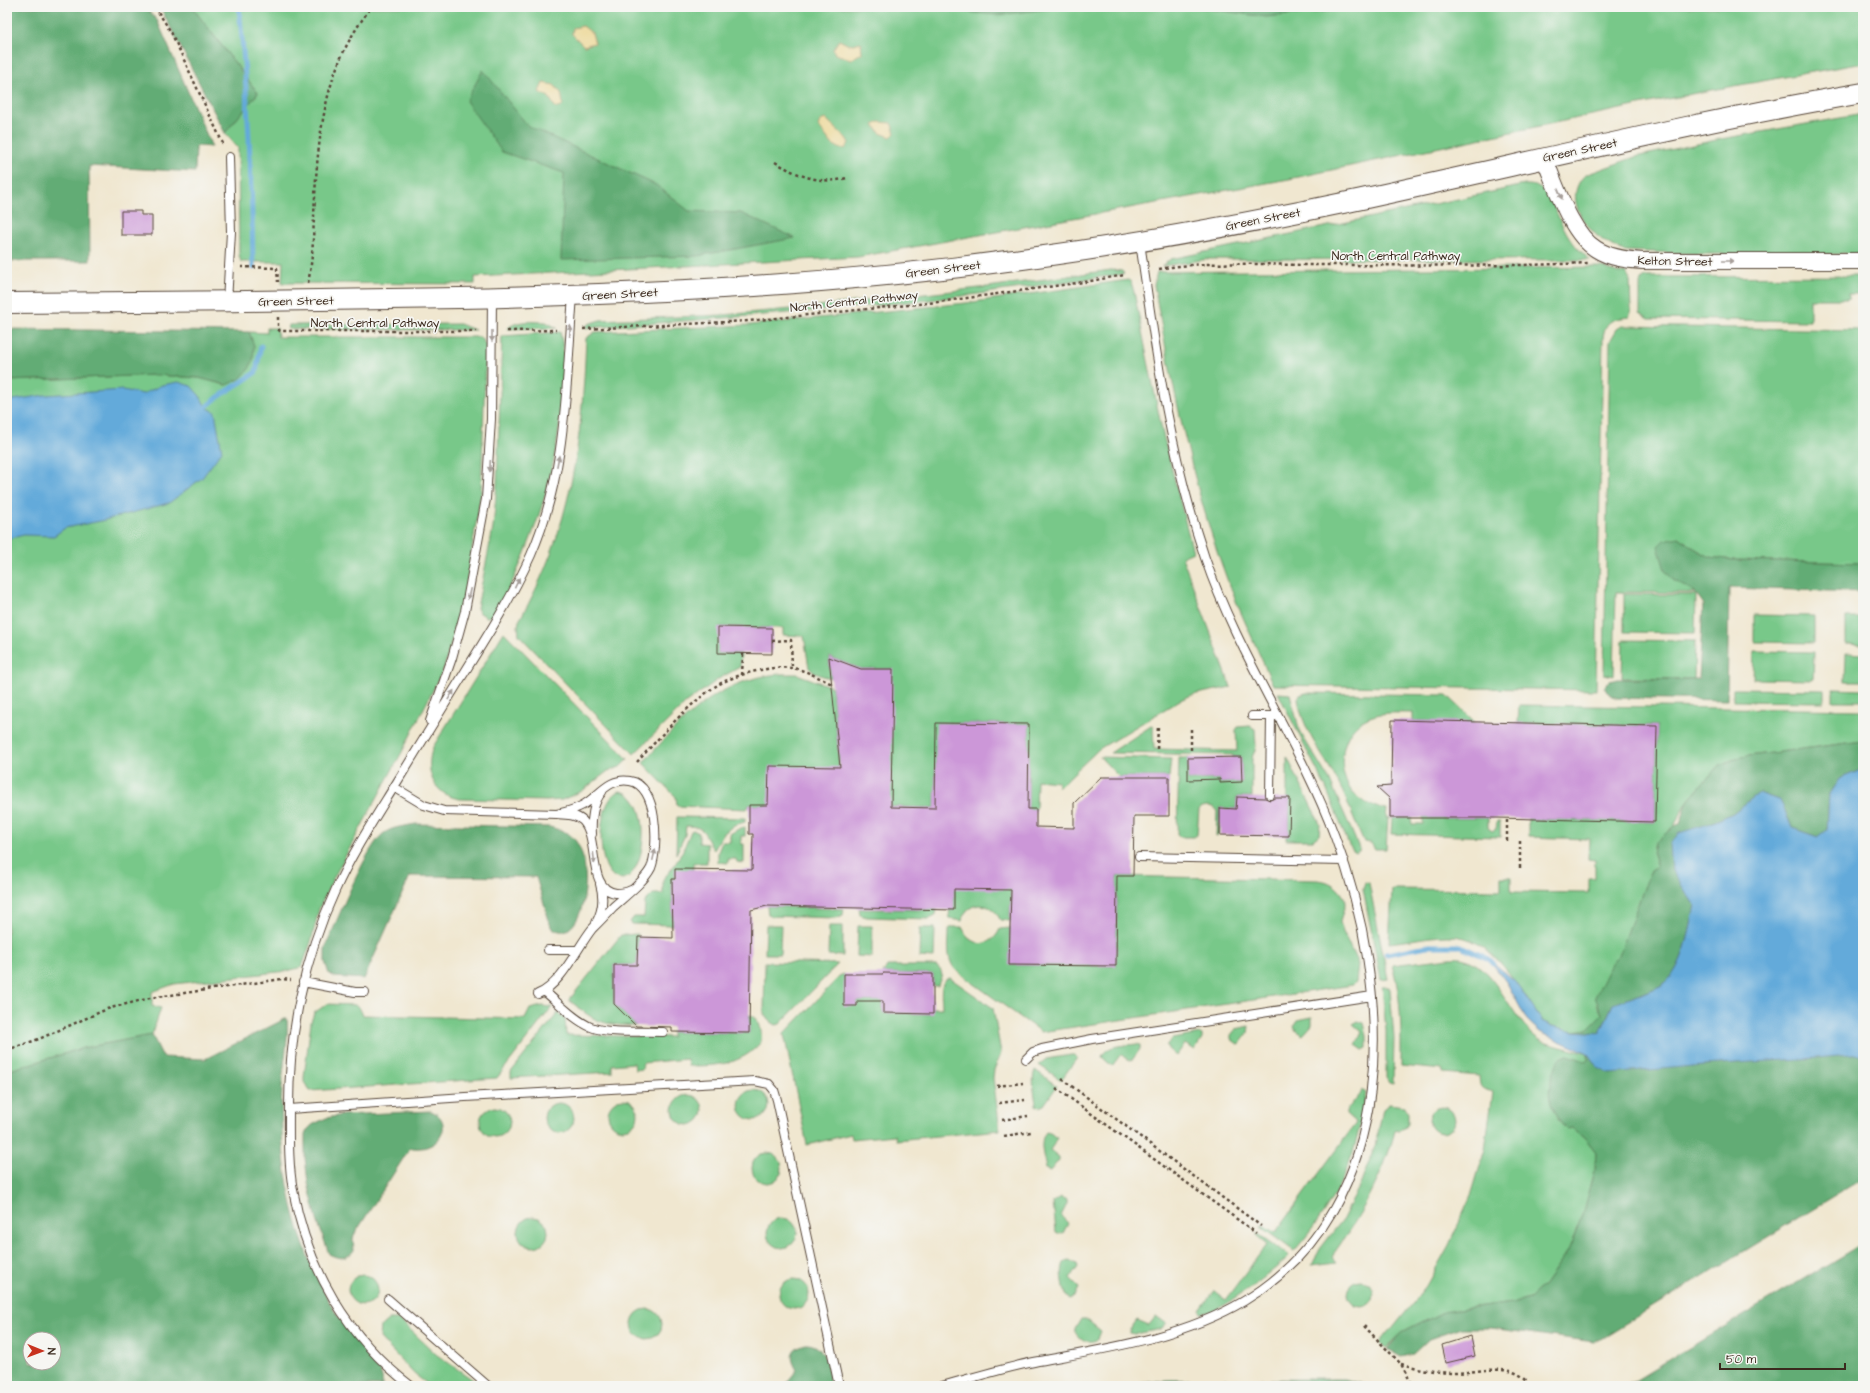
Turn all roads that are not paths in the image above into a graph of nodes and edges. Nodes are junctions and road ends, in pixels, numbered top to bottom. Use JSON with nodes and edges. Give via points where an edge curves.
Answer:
{"nodes":[{"id":1,"x":1863,"y":93,"type":"edge"},
{"id":2,"x":229,"y":157,"type":"road end"},
{"id":3,"x":1544,"y":158,"type":"junction"},
{"id":4,"x":1140,"y":242,"type":"junction"},
{"id":5,"x":1863,"y":261,"type":"edge"},
{"id":6,"x":573,"y":296,"type":"junction"},
{"id":7,"x":492,"y":297,"type":"junction"},
{"id":8,"x":227,"y":302,"type":"junction"},
{"id":9,"x":7,"y":303,"type":"edge"},
{"id":10,"x":1252,"y":716,"type":"dead end"},
{"id":11,"x":1275,"y":716,"type":"junction"},
{"id":12,"x":423,"y":740,"type":"junction"},
{"id":13,"x":608,"y":785,"type":"junction"},
{"id":14,"x":394,"y":788,"type":"junction"},
{"id":15,"x":1270,"y":795,"type":"dead end"},
{"id":16,"x":557,"y":814,"type":"junction"},
{"id":17,"x":592,"y":840,"type":"junction"},
{"id":18,"x":1139,"y":857,"type":"dead end"},
{"id":19,"x":1344,"y":861,"type":"junction"},
{"id":20,"x":600,"y":883,"type":"junction"},
{"id":21,"x":635,"y":888,"type":"junction"},
{"id":22,"x":593,"y":929,"type":"junction"},
{"id":23,"x":548,"y":950,"type":"dead end"},
{"id":24,"x":577,"y":950,"type":"junction"},
{"id":25,"x":304,"y":982,"type":"junction"},
{"id":26,"x":365,"y":992,"type":"dead end"},
{"id":27,"x":1372,"y":996,"type":"junction"},
{"id":28,"x":663,"y":1032,"type":"dead end"},
{"id":29,"x":1026,"y":1059,"type":"dead end"},
{"id":30,"x":289,"y":1109,"type":"junction"},
{"id":31,"x":388,"y":1299,"type":"dead end"},
{"id":32,"x":408,"y":1385,"type":"edge"},
{"id":33,"x":488,"y":1386,"type":"edge"},
{"id":34,"x":839,"y":1386,"type":"edge"},
{"id":35,"x":942,"y":1386,"type":"edge"}],
"edges":[{"from":1,"to":3,"type":"street","name":"Green Street","via":[[1744,114]]},
{"from":2,"to":8,"type":"lane","via":[[231,232]]},
{"from":3,"to":4,"type":"street","name":"Green Street","via":[[1337,204]]},
{"from":3,"to":5,"type":"street","name":"Kelton Street","one_way":true,"via":[[1581,236],[1595,249],[1615,257],[1649,261]]},
{"from":4,"to":6,"type":"street","name":"Green Street","via":[[1011,261],[841,280],[728,289]]},
{"from":4,"to":11,"type":"lane","via":[[1165,405],[1199,537],[1215,583]]},
{"from":6,"to":7,"type":"street","name":"Green Street"},
{"from":12,"to":6,"type":"lane","one_way":true,"via":[[510,600],[541,529],[560,449]]},
{"from":7,"to":8,"type":"street","name":"Green Street"},
{"from":7,"to":12,"type":"lane","one_way":true,"via":[[490,458],[483,520],[457,640]]},
{"from":8,"to":9,"type":"street","name":"Green Street"},
{"from":10,"to":11,"type":"lane"},
{"from":11,"to":15,"type":"lane"},
{"from":11,"to":19,"type":"lane","via":[[1326,815]]},
{"from":12,"to":14,"type":"lane"},
{"from":13,"to":16,"type":"lane","via":[[584,804]]},
{"from":13,"to":17,"type":"lane","via":[[595,804]]},
{"from":21,"to":13,"type":"lane","one_way":true,"via":[[650,868],[655,849],[656,825],[652,807],[637,784],[618,780]]},
{"from":14,"to":16,"type":"lane","via":[[424,805],[444,811]]},
{"from":14,"to":25,"type":"lane","via":[[334,892],[317,936]]},
{"from":16,"to":17,"type":"lane","via":[[575,816],[582,820]]},
{"from":17,"to":20,"type":"lane","one_way":true,"via":[[595,868]]},
{"from":18,"to":19,"type":"lane"},
{"from":19,"to":27,"type":"lane","via":[[1361,924]]},
{"from":20,"to":21,"type":"lane","via":[[615,893],[628,892]]},
{"from":20,"to":22,"type":"lane","via":[[602,905]]},
{"from":21,"to":22,"type":"lane"},
{"from":22,"to":24,"type":"lane"},
{"from":23,"to":24,"type":"lane"},
{"from":24,"to":28,"type":"lane","via":[[557,978],[541,992],[593,1028]]},
{"from":25,"to":26,"type":"lane"},
{"from":25,"to":30,"type":"lane","via":[[293,1033]]},
{"from":27,"to":29,"type":"lane","via":[[1092,1039],[1042,1049],[1033,1052]]},
{"from":27,"to":35,"type":"lane","via":[[1374,1048],[1371,1099],[1355,1164],[1326,1223],[1282,1273],[1247,1300],[1187,1328],[1028,1363]]},
{"from":30,"to":32,"type":"lane","via":[[293,1190],[305,1237],[314,1260],[332,1298],[359,1336],[376,1356]]},
{"from":30,"to":34,"type":"lane","via":[[755,1081],[769,1084],[777,1100]]},
{"from":31,"to":33,"type":"lane"}]}
